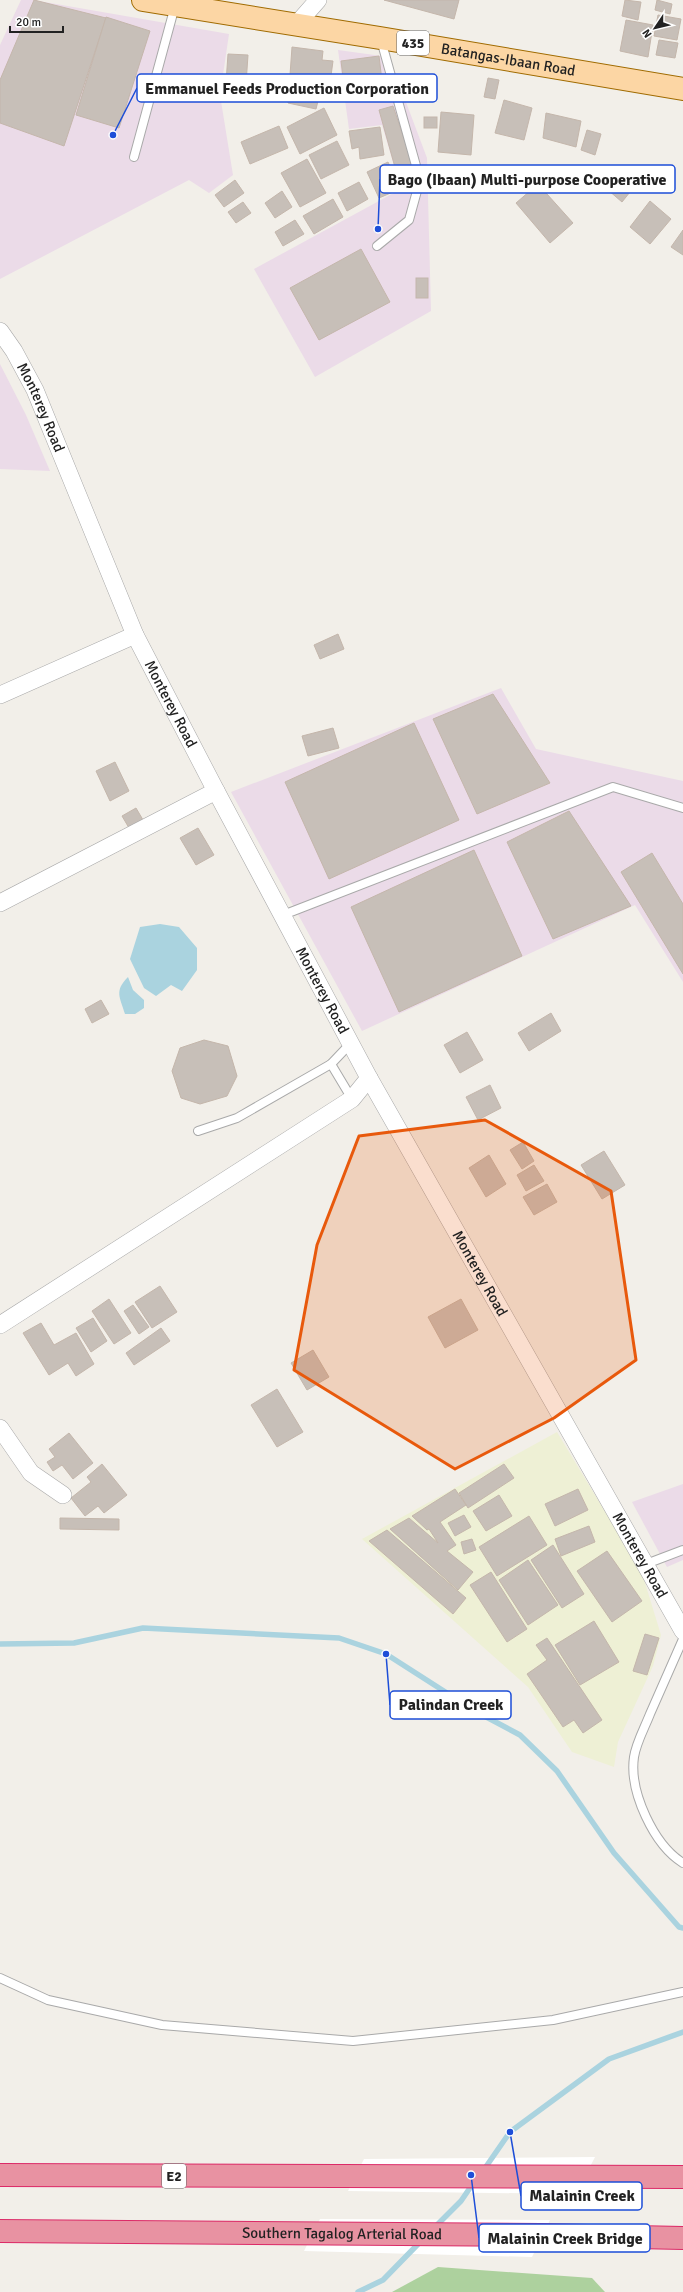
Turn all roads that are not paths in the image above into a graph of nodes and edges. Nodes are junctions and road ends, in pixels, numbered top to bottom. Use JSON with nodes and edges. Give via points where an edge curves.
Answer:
{"nodes":[{"id":1,"x":143,"y":0,"type":"edge"},
{"id":2,"x":318,"y":0,"type":"edge"},
{"id":3,"x":175,"y":6,"type":"junction"},
{"id":4,"x":296,"y":25,"type":"junction"},
{"id":5,"x":380,"y":38,"type":"junction"},
{"id":6,"x":683,"y":89,"type":"edge"},
{"id":7,"x":134,"y":157,"type":"dead end"},
{"id":8,"x":377,"y":246,"type":"dead end"},
{"id":9,"x":0,"y":331,"type":"edge"},
{"id":10,"x":135,"y":635,"type":"junction"},
{"id":11,"x":0,"y":695,"type":"edge"},
{"id":12,"x":216,"y":791,"type":"junction"},
{"id":13,"x":683,"y":808,"type":"edge"},
{"id":14,"x":0,"y":903,"type":"edge"},
{"id":15,"x":283,"y":915,"type":"junction"},
{"id":16,"x":352,"y":1043,"type":"junction"},
{"id":17,"x":331,"y":1064,"type":"junction"},
{"id":18,"x":369,"y":1078,"type":"junction"},
{"id":19,"x":352,"y":1098,"type":"junction"},
{"id":20,"x":198,"y":1131,"type":"dead end"},
{"id":21,"x":0,"y":1325,"type":"edge"},
{"id":22,"x":0,"y":1428,"type":"edge"},
{"id":23,"x":63,"y":1495,"type":"dead end"},
{"id":24,"x":683,"y":1550,"type":"edge"},
{"id":25,"x":646,"y":1564,"type":"junction"},
{"id":26,"x":683,"y":1631,"type":"edge"},
{"id":27,"x":683,"y":1639,"type":"edge"},
{"id":28,"x":683,"y":1863,"type":"edge"},
{"id":29,"x":0,"y":1978,"type":"edge"},
{"id":30,"x":683,"y":1992,"type":"edge"},
{"id":31,"x":0,"y":2174,"type":"edge"},
{"id":32,"x":683,"y":2177,"type":"edge"},
{"id":33,"x":0,"y":2231,"type":"edge"},
{"id":34,"x":683,"y":2238,"type":"edge"}],
"edges":[{"from":1,"to":3,"type":"main road","name":"Batangas-Ibaan Road","number":"435"},
{"from":2,"to":4,"type":"street"},
{"from":3,"to":4,"type":"main road","name":"Batangas-Ibaan Road","number":"435"},
{"from":3,"to":7,"type":"lane"},
{"from":4,"to":5,"type":"main road","name":"Batangas-Ibaan Road","number":"435"},
{"from":5,"to":6,"type":"main road","name":"Batangas-Ibaan Road","number":"435"},
{"from":5,"to":8,"type":"lane","via":[[420,180],[409,220]]},
{"from":9,"to":10,"type":"street","name":"Monterey Road","via":[[36,390]]},
{"from":10,"to":11,"type":"street"},
{"from":10,"to":12,"type":"street","name":"Monterey Road"},
{"from":12,"to":14,"type":"street"},
{"from":12,"to":15,"type":"street","name":"Monterey Road"},
{"from":13,"to":15,"type":"lane","via":[[614,787]]},
{"from":15,"to":16,"type":"street","name":"Monterey Road"},
{"from":16,"to":17,"type":"lane"},
{"from":16,"to":18,"type":"street","name":"Monterey Road"},
{"from":17,"to":19,"type":"lane"},
{"from":17,"to":20,"type":"lane","via":[[237,1118]]},
{"from":18,"to":19,"type":"street"},
{"from":18,"to":25,"type":"street","name":"Monterey Road"},
{"from":19,"to":21,"type":"street"},
{"from":22,"to":23,"type":"street","via":[[31,1473]]},
{"from":24,"to":25,"type":"lane"},
{"from":25,"to":26,"type":"street","name":"Monterey Road"},
{"from":27,"to":28,"type":"lane","via":[[644,1728],[634,1758],[638,1799],[653,1830],[674,1857]]},
{"from":29,"to":30,"type":"lane","via":[[48,2000],[162,2025],[353,2041],[553,2020]]},
{"from":31,"to":32,"type":"highway","number":"E2"},
{"from":33,"to":34,"type":"highway","name":"Southern Tagalog Arterial Road","via":[[540,2234]]}]}
